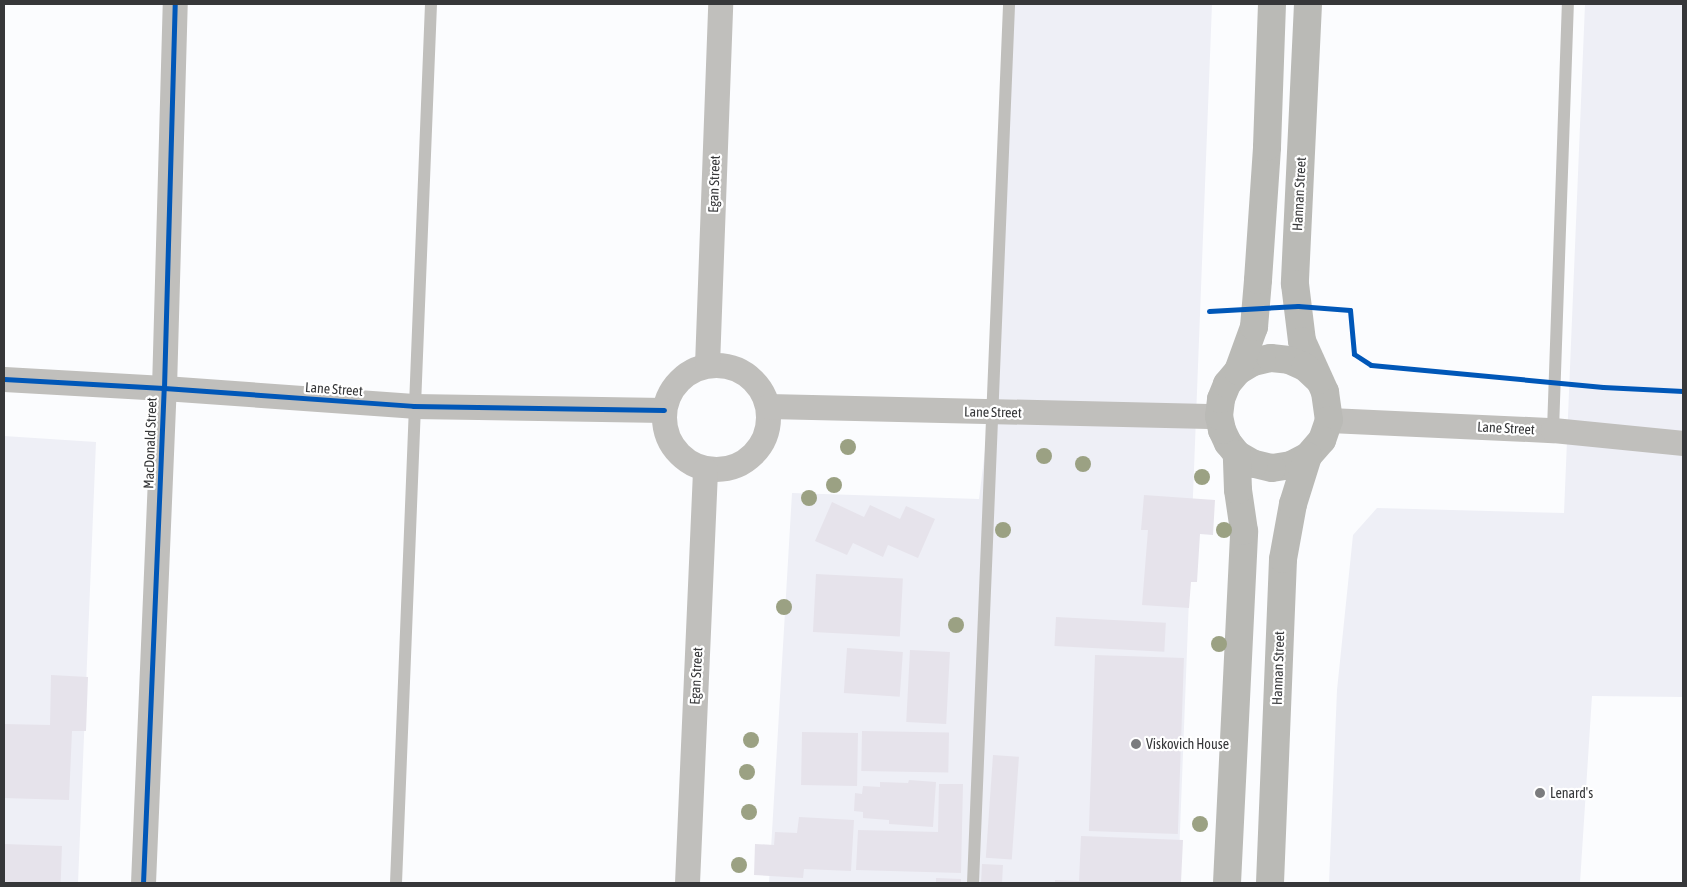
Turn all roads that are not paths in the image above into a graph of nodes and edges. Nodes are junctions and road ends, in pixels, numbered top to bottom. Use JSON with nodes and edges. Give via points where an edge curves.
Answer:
{"nodes":[{"id":1,"x":175,"y":4,"type":"edge"},
{"id":2,"x":431,"y":4,"type":"edge"},
{"id":3,"x":720,"y":4,"type":"edge"},
{"id":4,"x":1009,"y":4,"type":"edge"},
{"id":5,"x":1272,"y":4,"type":"edge"},
{"id":6,"x":1308,"y":4,"type":"edge"},
{"id":7,"x":1568,"y":4,"type":"edge"},
{"id":8,"x":707,"y":365,"type":"junction"},
{"id":9,"x":1238,"y":371,"type":"junction"},
{"id":10,"x":4,"y":380,"type":"edge"},
{"id":11,"x":1319,"y":380,"type":"junction"},
{"id":12,"x":164,"y":388,"type":"junction"},
{"id":13,"x":413,"y":406,"type":"junction"},
{"id":14,"x":768,"y":406,"type":"junction"},
{"id":15,"x":664,"y":410,"type":"junction"},
{"id":16,"x":992,"y":412,"type":"junction"},
{"id":17,"x":1219,"y":416,"type":"junction"},
{"id":18,"x":1329,"y":420,"type":"junction"},
{"id":19,"x":1553,"y":430,"type":"junction"},
{"id":20,"x":1683,"y":443,"type":"edge"},
{"id":21,"x":1237,"y":454,"type":"junction"},
{"id":22,"x":1308,"y":456,"type":"junction"},
{"id":23,"x":705,"y":469,"type":"junction"},
{"id":24,"x":143,"y":883,"type":"edge"},
{"id":25,"x":396,"y":883,"type":"edge"},
{"id":26,"x":686,"y":883,"type":"edge"},
{"id":27,"x":972,"y":883,"type":"edge"},
{"id":28,"x":1227,"y":883,"type":"edge"},
{"id":29,"x":1270,"y":883,"type":"edge"}],
"edges":[{"from":1,"to":12,"type":"street","name":"MacDonald Street"},
{"from":2,"to":13,"type":"lane"},
{"from":3,"to":8,"type":"street","name":"Egan Street"},
{"from":4,"to":16,"type":"lane"},
{"from":5,"to":9,"type":"highway","via":[[1267,147],[1254,327]]},
{"from":6,"to":11,"type":"highway","name":"Hannan Street","via":[[1295,284],[1302,341]]},
{"from":7,"to":19,"type":"lane"},
{"from":8,"to":14,"type":"street","via":[[734,367],[752,378],[763,392]]},
{"from":8,"to":15,"type":"street","via":[[697,368],[675,384]]},
{"from":9,"to":11,"type":"highway","via":[[1254,362],[1271,358],[1289,360],[1305,367]]},
{"from":9,"to":17,"type":"highway","via":[[1227,384]]},
{"from":10,"to":12,"type":"street","name":"Lane Street"},
{"from":11,"to":18,"type":"highway","name":"Hannan Street","via":[[1327,399]]},
{"from":12,"to":13,"type":"street","name":"Lane Street"},
{"from":12,"to":24,"type":"street","name":"MacDonald Street"},
{"from":13,"to":15,"type":"street","name":"Lane Street"},
{"from":13,"to":25,"type":"lane"},
{"from":14,"to":16,"type":"street","name":"Lane Street"},
{"from":14,"to":23,"type":"street","via":[[768,424],[758,450],[738,465]]},
{"from":15,"to":23,"type":"street","via":[[664,430],[672,446],[689,463]]},
{"from":16,"to":17,"type":"street","name":"Lane Street"},
{"from":16,"to":27,"type":"lane"},
{"from":17,"to":21,"type":"highway","via":[[1228,443]]},
{"from":18,"to":19,"type":"street","name":"Lane Street"},
{"from":18,"to":22,"type":"highway","name":"Hannan Street","via":[[1322,440]]},
{"from":19,"to":20,"type":"street","name":"Lane Street"},
{"from":21,"to":22,"type":"highway","name":"Hannan Street","via":[[1254,464],[1272,468],[1291,465]]},
{"from":21,"to":28,"type":"highway","via":[[1244,531]]},
{"from":22,"to":29,"type":"highway","name":"Hannan Street","via":[[1292,504],[1282,558]]},
{"from":23,"to":26,"type":"street","name":"Egan Street"}]}
